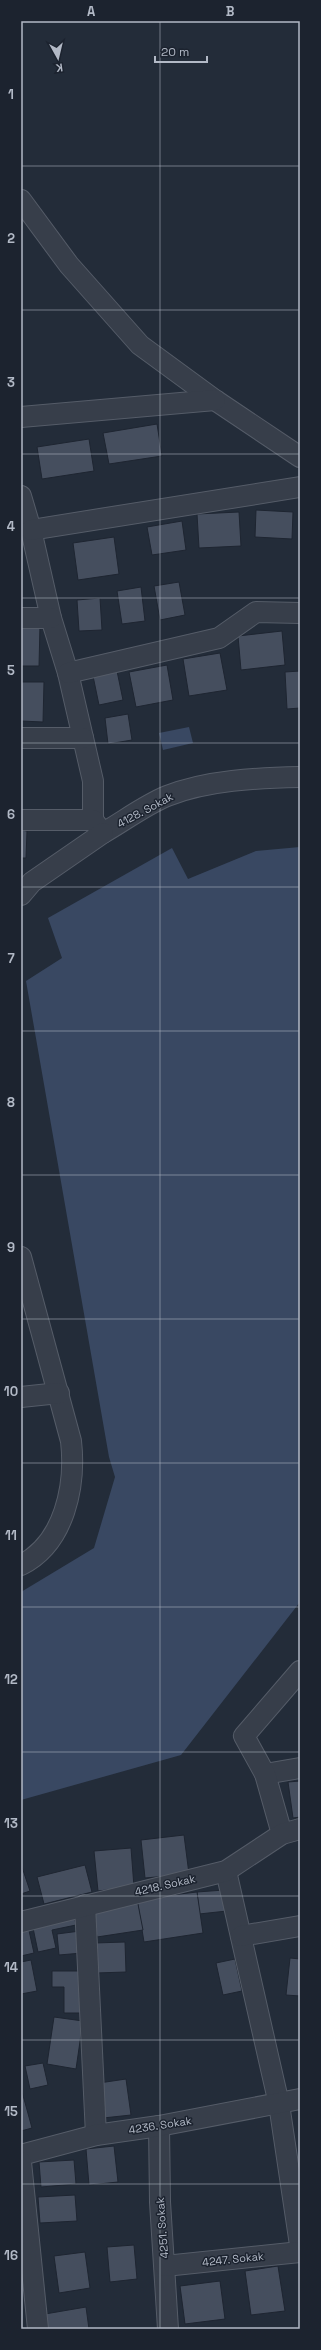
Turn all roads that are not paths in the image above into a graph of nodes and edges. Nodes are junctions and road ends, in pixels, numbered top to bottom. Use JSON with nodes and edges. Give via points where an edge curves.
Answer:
{"nodes":[{"id":1,"x":21,"y":200,"type":"edge"},
{"id":2,"x":214,"y":400,"type":"junction"},
{"id":3,"x":21,"y":416,"type":"edge"},
{"id":4,"x":300,"y":457,"type":"edge"},
{"id":5,"x":300,"y":487,"type":"edge"},
{"id":6,"x":21,"y":496,"type":"edge"},
{"id":7,"x":31,"y":530,"type":"junction"},
{"id":8,"x":300,"y":613,"type":"edge"},
{"id":9,"x":21,"y":618,"type":"edge"},
{"id":10,"x":51,"y":618,"type":"junction"},
{"id":11,"x":68,"y":673,"type":"junction"},
{"id":12,"x":21,"y":738,"type":"edge"},
{"id":13,"x":83,"y":738,"type":"junction"},
{"id":14,"x":300,"y":777,"type":"edge"},
{"id":15,"x":21,"y":820,"type":"edge"},
{"id":16,"x":98,"y":827,"type":"junction"},
{"id":17,"x":21,"y":894,"type":"edge"},
{"id":18,"x":21,"y":1257,"type":"edge"},
{"id":19,"x":59,"y":1393,"type":"junction"},
{"id":20,"x":21,"y":1397,"type":"edge"},
{"id":21,"x":21,"y":1565,"type":"edge"},
{"id":22,"x":300,"y":1671,"type":"edge"},
{"id":23,"x":300,"y":1768,"type":"edge"},
{"id":24,"x":266,"y":1774,"type":"junction"},
{"id":25,"x":291,"y":1831,"type":"edge"},
{"id":26,"x":226,"y":1871,"type":"junction"},
{"id":27,"x":85,"y":1905,"type":"junction"},
{"id":28,"x":21,"y":1922,"type":"edge"},
{"id":29,"x":300,"y":1926,"type":"edge"},
{"id":30,"x":241,"y":1936,"type":"junction"},
{"id":31,"x":300,"y":2099,"type":"edge"},
{"id":32,"x":279,"y":2104,"type":"junction"},
{"id":33,"x":159,"y":2126,"type":"junction"},
{"id":34,"x":96,"y":2135,"type":"junction"},
{"id":35,"x":21,"y":2155,"type":"edge"},
{"id":36,"x":21,"y":2162,"type":"edge"},
{"id":37,"x":300,"y":2245,"type":"edge"},
{"id":38,"x":300,"y":2252,"type":"edge"},
{"id":39,"x":165,"y":2266,"type":"junction"},
{"id":40,"x":38,"y":2329,"type":"edge"},
{"id":41,"x":168,"y":2329,"type":"edge"}],
"edges":[{"from":1,"to":2,"type":"street","via":[[69,265],[140,345]]},
{"from":2,"to":3,"type":"street"},
{"from":2,"to":4,"type":"street"},
{"from":5,"to":7,"type":"street"},
{"from":6,"to":7,"type":"street"},
{"from":7,"to":10,"type":"street"},
{"from":8,"to":11,"type":"street","via":[[256,612],[219,638]]},
{"from":9,"to":10,"type":"street"},
{"from":10,"to":11,"type":"street"},
{"from":11,"to":13,"type":"street"},
{"from":12,"to":13,"type":"street"},
{"from":13,"to":16,"type":"street","via":[[93,781]]},
{"from":14,"to":16,"type":"street","name":"4128. Sokak","via":[[186,789]]},
{"from":15,"to":16,"type":"street"},
{"from":16,"to":17,"type":"street","name":"4128. Sokak"},
{"from":18,"to":19,"type":"street"},
{"from":19,"to":20,"type":"street"},
{"from":19,"to":21,"type":"street","via":[[74,1461],[72,1482],[60,1523],[51,1539],[40,1552]]},
{"from":22,"to":24,"type":"street","via":[[244,1736]]},
{"from":23,"to":24,"type":"street"},
{"from":24,"to":25,"type":"street"},
{"from":25,"to":26,"type":"street","name":"4218. Sokak"},
{"from":26,"to":27,"type":"street","name":"4218. Sokak"},
{"from":26,"to":30,"type":"street"},
{"from":27,"to":28,"type":"street","name":"4218. Sokak"},
{"from":27,"to":34,"type":"street"},
{"from":29,"to":30,"type":"street"},
{"from":30,"to":32,"type":"street"},
{"from":31,"to":32,"type":"street","name":"4236. Sokak"},
{"from":32,"to":33,"type":"street","name":"4236. Sokak"},
{"from":32,"to":37,"type":"street"},
{"from":33,"to":34,"type":"street","name":"4236. Sokak"},
{"from":33,"to":39,"type":"street","name":"4251. Sokak","via":[[160,2202]]},
{"from":34,"to":35,"type":"street","name":"4236. Sokak"},
{"from":36,"to":40,"type":"street"},
{"from":38,"to":39,"type":"street","name":"4247. Sokak"},
{"from":39,"to":41,"type":"street","name":"4251. Sokak"}]}
